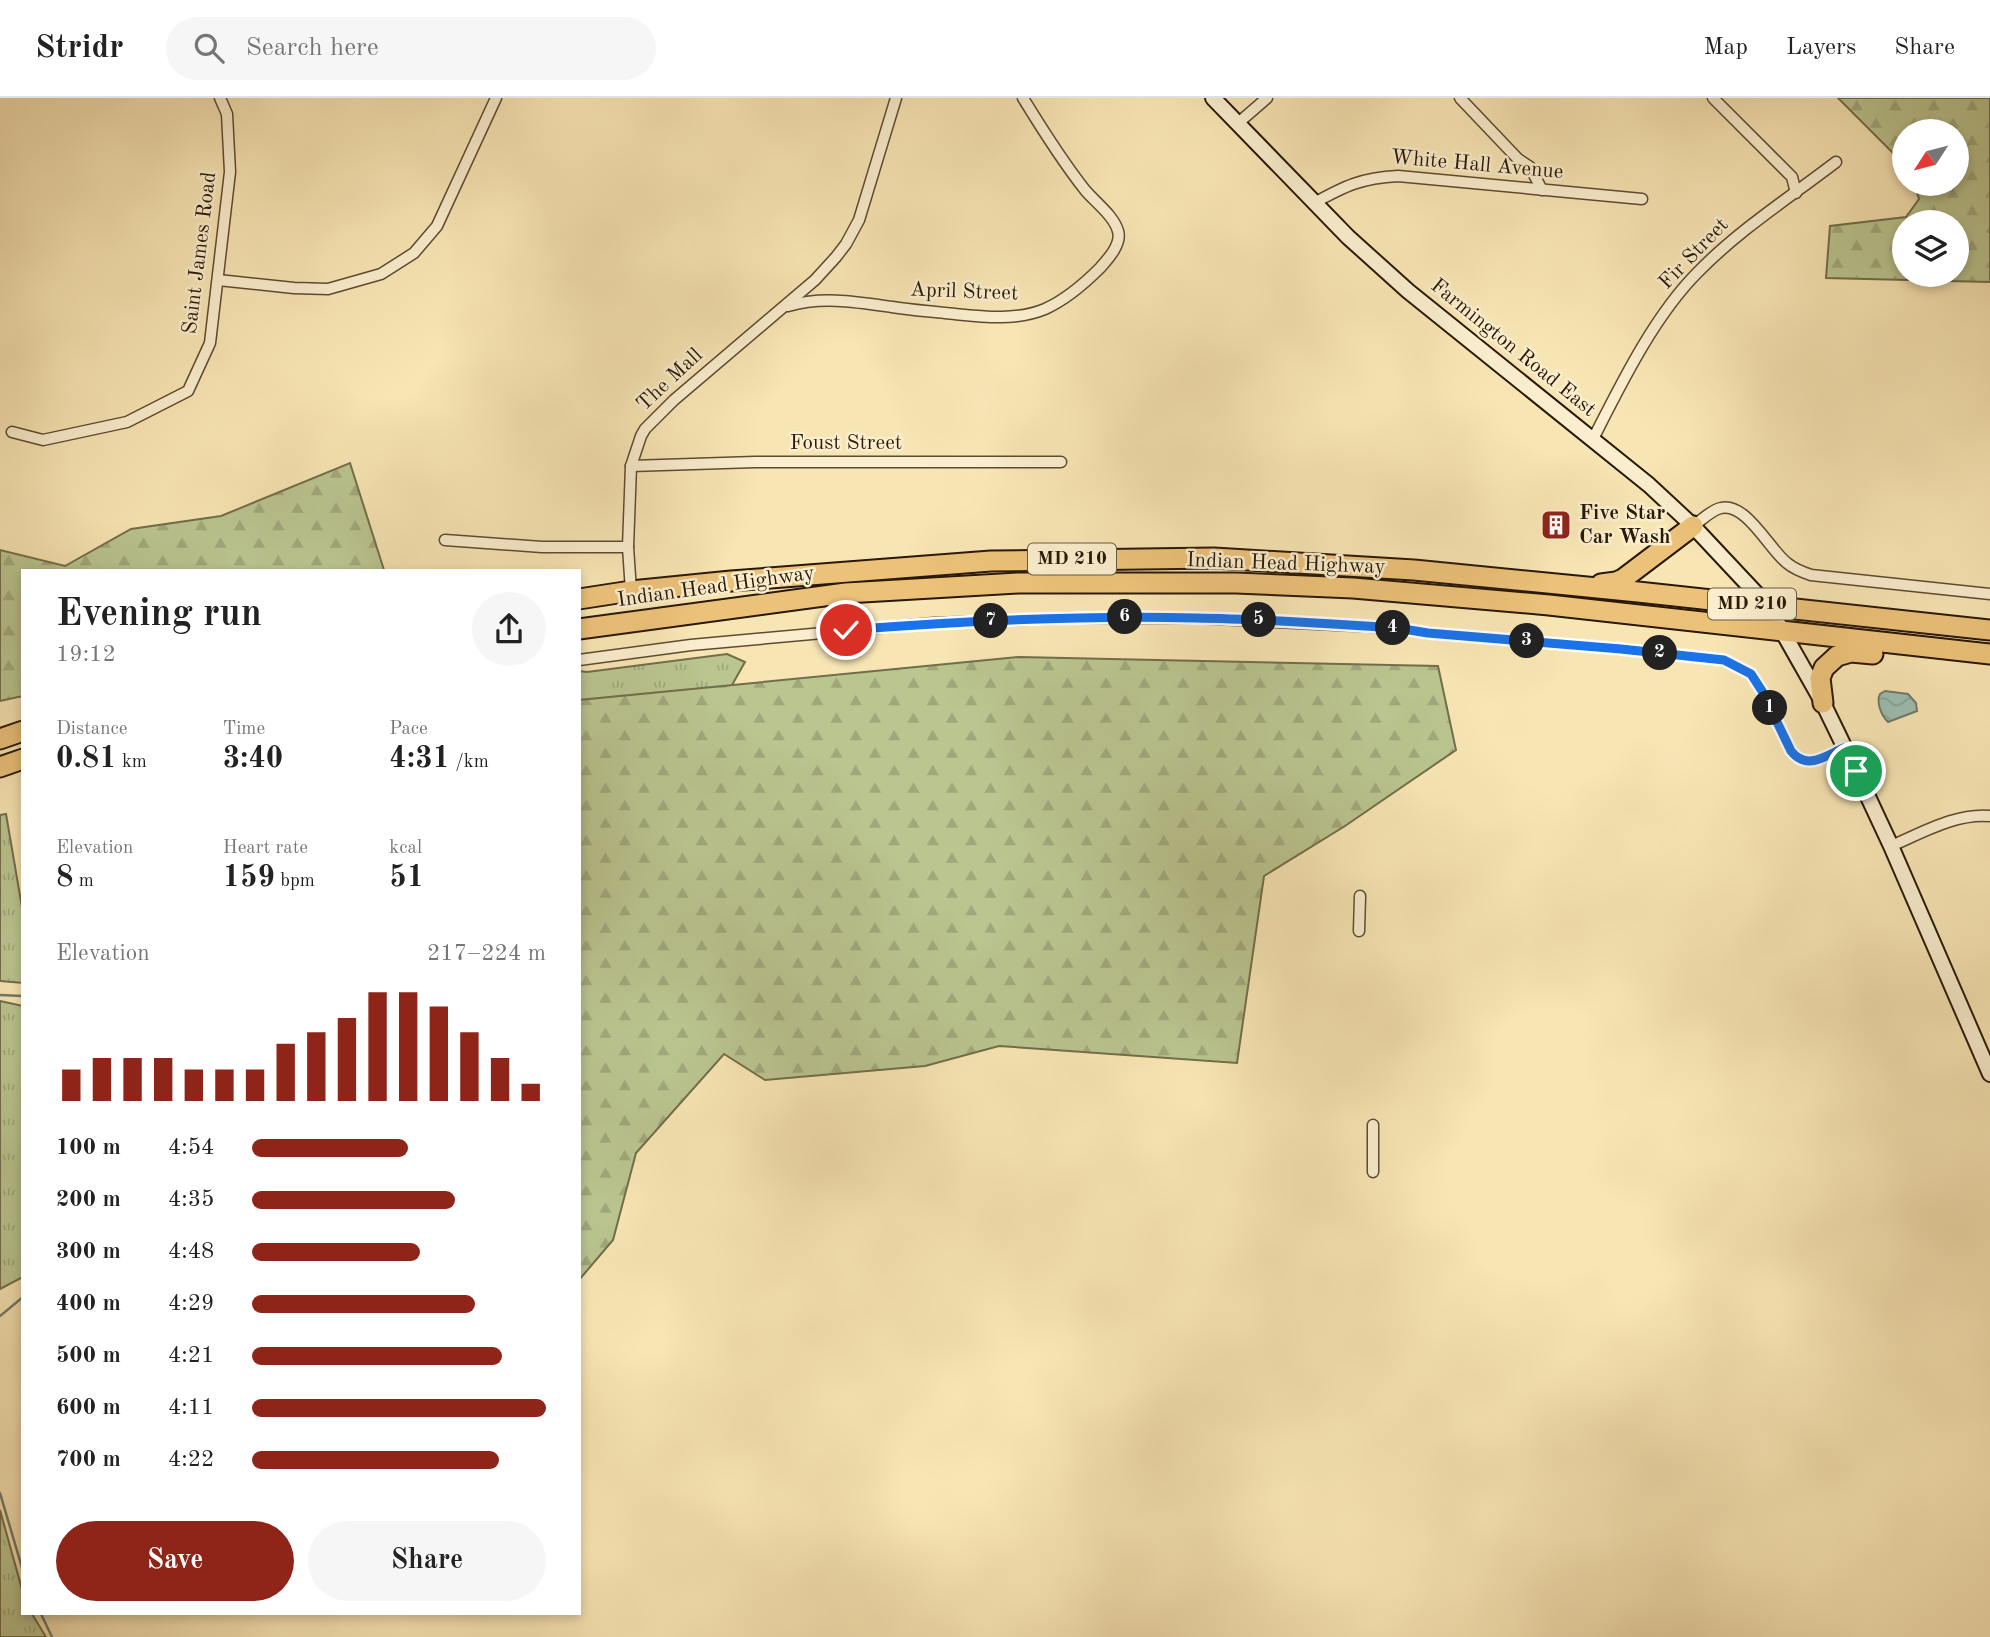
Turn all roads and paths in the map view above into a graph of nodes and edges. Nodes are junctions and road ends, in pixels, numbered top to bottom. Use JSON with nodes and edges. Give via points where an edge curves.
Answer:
{"nodes":[{"id":1,"x":220,"y":98,"type":"edge"},
{"id":2,"x":496,"y":98,"type":"edge"},
{"id":3,"x":896,"y":98,"type":"edge"},
{"id":4,"x":1023,"y":98,"type":"edge"},
{"id":5,"x":1213,"y":98,"type":"edge"},
{"id":6,"x":1267,"y":98,"type":"edge"},
{"id":7,"x":1460,"y":98,"type":"edge"},
{"id":8,"x":1713,"y":98,"type":"edge"},
{"id":9,"x":1237,"y":124,"type":"junction"},
{"id":10,"x":1836,"y":162,"type":"dead end"},
{"id":11,"x":1542,"y":190,"type":"junction"},
{"id":12,"x":1796,"y":192,"type":"junction"},
{"id":13,"x":1642,"y":199,"type":"dead end"},
{"id":14,"x":1314,"y":203,"type":"junction"},
{"id":15,"x":218,"y":281,"type":"junction"},
{"id":16,"x":780,"y":309,"type":"junction"},
{"id":17,"x":12,"y":432,"type":"dead end"},
{"id":18,"x":1593,"y":439,"type":"junction"},
{"id":19,"x":1061,"y":462,"type":"dead end"},
{"id":20,"x":631,"y":466,"type":"junction"},
{"id":21,"x":1693,"y":526,"type":"junction"},
{"id":22,"x":445,"y":540,"type":"dead end"},
{"id":23,"x":628,"y":547,"type":"junction"},
{"id":24,"x":1546,"y":583,"type":"junction"},
{"id":25,"x":631,"y":591,"type":"junction"},
{"id":26,"x":1990,"y":594,"type":"edge"},
{"id":27,"x":581,"y":599,"type":"edge"},
{"id":28,"x":1768,"y":606,"type":"junction"},
{"id":29,"x":581,"y":629,"type":"edge"},
{"id":30,"x":1990,"y":630,"type":"edge"},
{"id":31,"x":1784,"y":632,"type":"junction"},
{"id":32,"x":1990,"y":653,"type":"edge"},
{"id":33,"x":581,"y":660,"type":"edge"},
{"id":34,"x":1990,"y":663,"type":"edge"},
{"id":35,"x":1822,"y":703,"type":"junction"},
{"id":36,"x":21,"y":732,"type":"edge"},
{"id":37,"x":0,"y":739,"type":"edge"},
{"id":38,"x":1844,"y":748,"type":"junction"},
{"id":39,"x":21,"y":760,"type":"edge"},
{"id":40,"x":0,"y":767,"type":"edge"},
{"id":41,"x":1990,"y":816,"type":"edge"},
{"id":42,"x":1891,"y":846,"type":"junction"},
{"id":43,"x":1360,"y":896,"type":"dead end"},
{"id":44,"x":1359,"y":931,"type":"dead end"},
{"id":45,"x":1990,"y":1074,"type":"edge"},
{"id":46,"x":1373,"y":1125,"type":"dead end"},
{"id":47,"x":1373,"y":1172,"type":"dead end"}],
"edges":[{"from":1,"to":15,"type":"street","name":"Saint James Road","via":[[227,114],[230,172]]},
{"from":2,"to":15,"type":"street","via":[[437,226],[414,253],[381,274],[328,289]]},
{"from":3,"to":16,"type":"street","name":"The Mall","via":[[859,220],[846,244],[826,269]]},
{"from":4,"to":16,"type":"street","name":"April Street","via":[[1119,234],[1107,259],[1091,276],[1044,309],[1006,316],[819,300]]},
{"from":5,"to":9,"type":"main road","name":"Farmington Road East"},
{"from":6,"to":9,"type":"street"},
{"from":7,"to":11,"type":"street","via":[[1530,167]]},
{"from":8,"to":12,"type":"street","via":[[1792,177]]},
{"from":9,"to":14,"type":"main road","name":"Farmington Road East"},
{"from":10,"to":12,"type":"street","name":"Fir Street"},
{"from":11,"to":13,"type":"street","name":"White Hall Avenue"},
{"from":11,"to":14,"type":"street","name":"White Hall Avenue","via":[[1386,176],[1350,184]]},
{"from":12,"to":18,"type":"street","name":"Fir Street","via":[[1743,230],[1683,289],[1634,359]]},
{"from":14,"to":18,"type":"main road","name":"Farmington Road East","via":[[1408,291]]},
{"from":15,"to":17,"type":"street","name":"Saint James Road","via":[[210,343],[188,391],[127,422],[43,440]]},
{"from":16,"to":20,"type":"street","name":"The Mall","via":[[657,417],[641,436]]},
{"from":18,"to":21,"type":"main road","name":"Farmington Road East"},
{"from":19,"to":20,"type":"street","name":"Foust Street"},
{"from":20,"to":23,"type":"street","name":"The Mall"},
{"from":21,"to":24,"type":"highway","via":[[1616,582]]},
{"from":21,"to":26,"type":"street","via":[[1715,510],[1733,509],[1800,572]]},
{"from":21,"to":28,"type":"main road","name":"Farmington Road East"},
{"from":22,"to":23,"type":"street"},
{"from":23,"to":25,"type":"street","name":"The Mall"},
{"from":24,"to":25,"type":"highway","name":"Indian Head Highway","number":"MD 210","via":[[1202,558],[991,561]]},
{"from":24,"to":28,"type":"highway","name":"Indian Head Highway","number":"MD 210"},
{"from":25,"to":27,"type":"highway","name":"Indian Head Highway","number":"MD 210"},
{"from":28,"to":30,"type":"highway","name":"Indian Head Highway","number":"MD 210"},
{"from":28,"to":31,"type":"main road","name":"Farmington Road East"},
{"from":29,"to":31,"type":"highway","name":"Indian Head Highway","number":"MD 210","via":[[846,593],[1018,583],[1156,582],[1366,589]]},
{"from":31,"to":32,"type":"highway","name":"Indian Head Highway","number":"MD 210"},
{"from":31,"to":35,"type":"main road","name":"Farmington Road East"},
{"from":33,"to":38,"type":"street","via":[[934,623],[1195,618],[1397,628],[1724,660],[1751,674],[1797,760],[1815,761]]},
{"from":34,"to":35,"type":"highway","via":[[1851,652],[1837,656],[1824,668]]},
{"from":35,"to":38,"type":"main road","name":"Farmington Road East"},
{"from":36,"to":37,"type":"highway"},
{"from":38,"to":42,"type":"main road","name":"Farmington Road East"},
{"from":39,"to":40,"type":"highway"},
{"from":41,"to":42,"type":"street","via":[[1976,814],[1945,822]]},
{"from":42,"to":45,"type":"main road","name":"Farmington Road East"},
{"from":43,"to":44,"type":"street"},
{"from":46,"to":47,"type":"street"}]}
